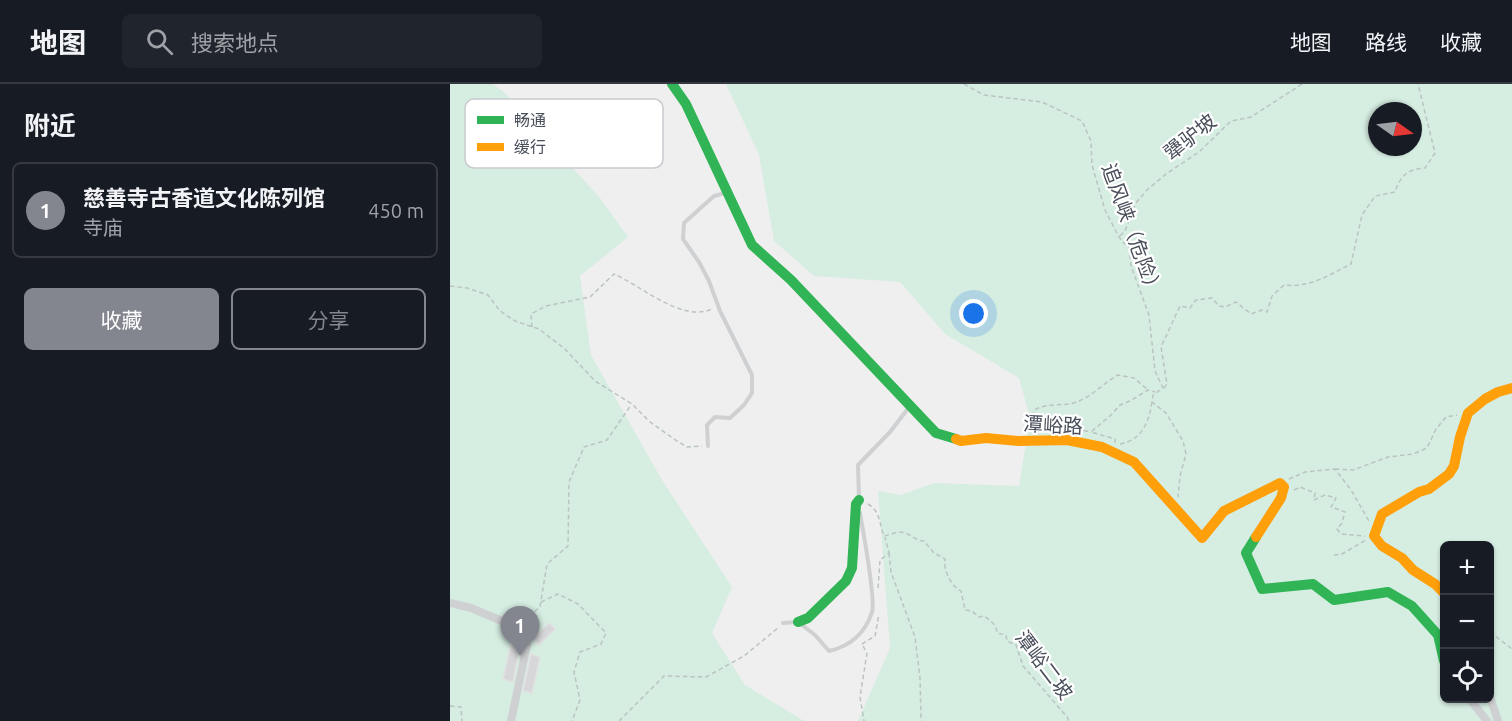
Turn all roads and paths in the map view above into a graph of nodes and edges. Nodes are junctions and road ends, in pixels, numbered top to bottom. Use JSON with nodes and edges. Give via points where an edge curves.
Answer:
{"nodes":[{"id":1,"x":672,"y":84,"type":"edge"},
{"id":2,"x":964,"y":84,"type":"edge"},
{"id":3,"x":1302,"y":84,"type":"edge"},
{"id":4,"x":1418,"y":84,"type":"edge"},
{"id":5,"x":728,"y":192,"type":"junction"},
{"id":6,"x":1119,"y":237,"type":"junction"},
{"id":7,"x":450,"y":286,"type":"edge"},
{"id":8,"x":718,"y":306,"type":"junction"},
{"id":9,"x":532,"y":327,"type":"junction"},
{"id":10,"x":1163,"y":388,"type":"junction"},
{"id":11,"x":1512,"y":388,"type":"edge"},
{"id":12,"x":1148,"y":390,"type":"junction"},
{"id":13,"x":1156,"y":392,"type":"junction"},
{"id":14,"x":1152,"y":402,"type":"junction"},
{"id":15,"x":632,"y":404,"type":"junction"},
{"id":16,"x":910,"y":406,"type":"junction"},
{"id":17,"x":1468,"y":413,"type":"junction"},
{"id":18,"x":1028,"y":441,"type":"junction"},
{"id":19,"x":1116,"y":445,"type":"junction"},
{"id":20,"x":708,"y":446,"type":"joint"},
{"id":21,"x":1102,"y":447,"type":"junction"},
{"id":22,"x":1335,"y":469,"type":"junction"},
{"id":23,"x":1281,"y":487,"type":"junction"},
{"id":24,"x":859,"y":500,"type":"junction"},
{"id":25,"x":1175,"y":510,"type":"junction"},
{"id":26,"x":1374,"y":536,"type":"junction"},
{"id":27,"x":888,"y":553,"type":"dead end"},
{"id":28,"x":1334,"y":555,"type":"dead end"},
{"id":29,"x":1440,"y":589,"type":"edge"},
{"id":30,"x":450,"y":603,"type":"edge"},
{"id":31,"x":540,"y":603,"type":"junction"},
{"id":32,"x":798,"y":622,"type":"junction"},
{"id":33,"x":783,"y":623,"type":"joint"},
{"id":34,"x":516,"y":627,"type":"junction"},
{"id":35,"x":1494,"y":635,"type":"edge"},
{"id":36,"x":859,"y":637,"type":"junction"},
{"id":37,"x":1441,"y":649,"type":"edge"},
{"id":38,"x":1512,"y":650,"type":"edge"},
{"id":39,"x":1472,"y":703,"type":"edge"},
{"id":40,"x":1492,"y":703,"type":"edge"},
{"id":41,"x":450,"y":706,"type":"edge"},
{"id":42,"x":462,"y":721,"type":"edge"},
{"id":43,"x":511,"y":721,"type":"edge"},
{"id":44,"x":572,"y":721,"type":"edge"},
{"id":45,"x":619,"y":721,"type":"edge"},
{"id":46,"x":864,"y":721,"type":"edge"},
{"id":47,"x":921,"y":721,"type":"edge"},
{"id":48,"x":1068,"y":721,"type":"edge"},
{"id":49,"x":1487,"y":721,"type":"edge"},
{"id":50,"x":1498,"y":721,"type":"edge"}],
"edges":[{"from":1,"to":5,"type":"street","name":"潭峪路","via":[[686,104]]},
{"from":2,"to":6,"type":"path","name":"追风峡（危险）","via":[[984,95],[1042,102],[1082,121],[1091,141],[1092,165],[1105,210]]},
{"from":3,"to":6,"type":"path","name":"犟驴坡","via":[[1251,117],[1231,121],[1199,152],[1153,184],[1135,204]]},
{"from":4,"to":10,"type":"path","via":[[1435,153],[1425,168],[1405,173],[1395,192],[1375,196],[1362,215],[1350,264],[1317,282],[1284,285],[1272,296],[1267,312],[1251,314],[1236,302],[1219,306],[1212,298],[1196,300],[1190,308],[1180,306],[1161,347],[1167,384]]},
{"from":5,"to":8,"type":"lane","via":[[714,196],[684,223],[683,238],[709,281]]},
{"from":5,"to":16,"type":"street","name":"潭峪路","via":[[752,245],[791,280]]},
{"from":6,"to":10,"type":"path","name":"追风峡（危险）","via":[[1129,249],[1131,266],[1149,315],[1155,371]]},
{"from":7,"to":9,"type":"path","via":[[488,295],[500,311]]},
{"from":8,"to":9,"type":"path","via":[[707,312],[679,309],[614,274],[590,297],[546,306],[531,314]]},
{"from":8,"to":20,"type":"lane","via":[[752,375],[752,393],[730,418],[715,417],[707,425]]},
{"from":9,"to":15,"type":"path","via":[[565,349],[595,381]]},
{"from":10,"to":13,"type":"path"},
{"from":11,"to":17,"type":"street","via":[[1485,399]]},
{"from":12,"to":13,"type":"path"},
{"from":12,"to":18,"type":"path","via":[[1134,378],[1118,375],[1077,402],[1045,404],[1034,410]]},
{"from":12,"to":19,"type":"path","via":[[1120,405],[1091,432],[1115,438]]},
{"from":13,"to":14,"type":"path"},
{"from":14,"to":19,"type":"path","via":[[1145,429],[1130,442]]},
{"from":14,"to":25,"type":"path","via":[[1166,413],[1183,441],[1186,454]]},
{"from":15,"to":20,"type":"path","via":[[650,422],[687,447]]},
{"from":15,"to":31,"type":"path","via":[[607,440],[584,447],[569,482],[568,546],[547,564]]},
{"from":16,"to":18,"type":"street","name":"潭峪路","via":[[936,433],[961,441]]},
{"from":16,"to":24,"type":"lane","via":[[858,465]]},
{"from":17,"to":22,"type":"path","via":[[1446,417],[1427,448],[1413,454],[1388,457],[1353,470]]},
{"from":17,"to":26,"type":"street","via":[[1449,474],[1382,514]]},
{"from":18,"to":21,"type":"street","name":"潭峪路","via":[[1067,440]]},
{"from":19,"to":21,"type":"path"},
{"from":21,"to":25,"type":"street","name":"潭峪路","via":[[1134,462]]},
{"from":22,"to":23,"type":"path","via":[[1305,472]]},
{"from":22,"to":26,"type":"path","via":[[1368,518]]},
{"from":23,"to":25,"type":"street","name":"潭峪路","via":[[1224,512],[1202,538]]},
{"from":23,"to":26,"type":"path","via":[[1315,493],[1314,500],[1325,495],[1336,498],[1331,507],[1345,512],[1337,530],[1341,534]]},
{"from":23,"to":37,"type":"street","via":[[1281,498],[1246,553],[1262,589],[1313,584],[1334,600],[1388,592],[1412,606],[1438,634]]},
{"from":24,"to":32,"type":"street","via":[[852,568],[846,581],[808,618]]},
{"from":24,"to":36,"type":"lane","via":[[873,610]]},
{"from":24,"to":48,"type":"path","name":"潭峪二坡","via":[[872,505],[885,536],[905,533],[924,541],[945,559],[944,566],[953,587],[961,591],[965,610],[990,620],[997,633],[1006,635],[1016,645],[1023,666]]},
{"from":26,"to":28,"type":"path"},
{"from":26,"to":29,"type":"street"},
{"from":27,"to":47,"type":"path","via":[[915,637]]},
{"from":30,"to":34,"type":"street"},
{"from":31,"to":34,"type":"path"},
{"from":31,"to":44,"type":"path","via":[[558,594],[578,604],[606,633],[601,644],[580,652],[574,672],[580,700]]},
{"from":32,"to":33,"type":"lane"},
{"from":32,"to":36,"type":"lane","via":[[829,651],[846,647]]},
{"from":33,"to":45,"type":"path","via":[[744,656],[706,677],[664,676]]},
{"from":34,"to":43,"type":"street","via":[[527,645]]},
{"from":35,"to":38,"type":"path"},
{"from":36,"to":46,"type":"path","via":[[867,653],[860,697]]},
{"from":39,"to":49,"type":"street"},
{"from":40,"to":50,"type":"street"},
{"from":41,"to":42,"type":"path","via":[[460,707]]}]}
